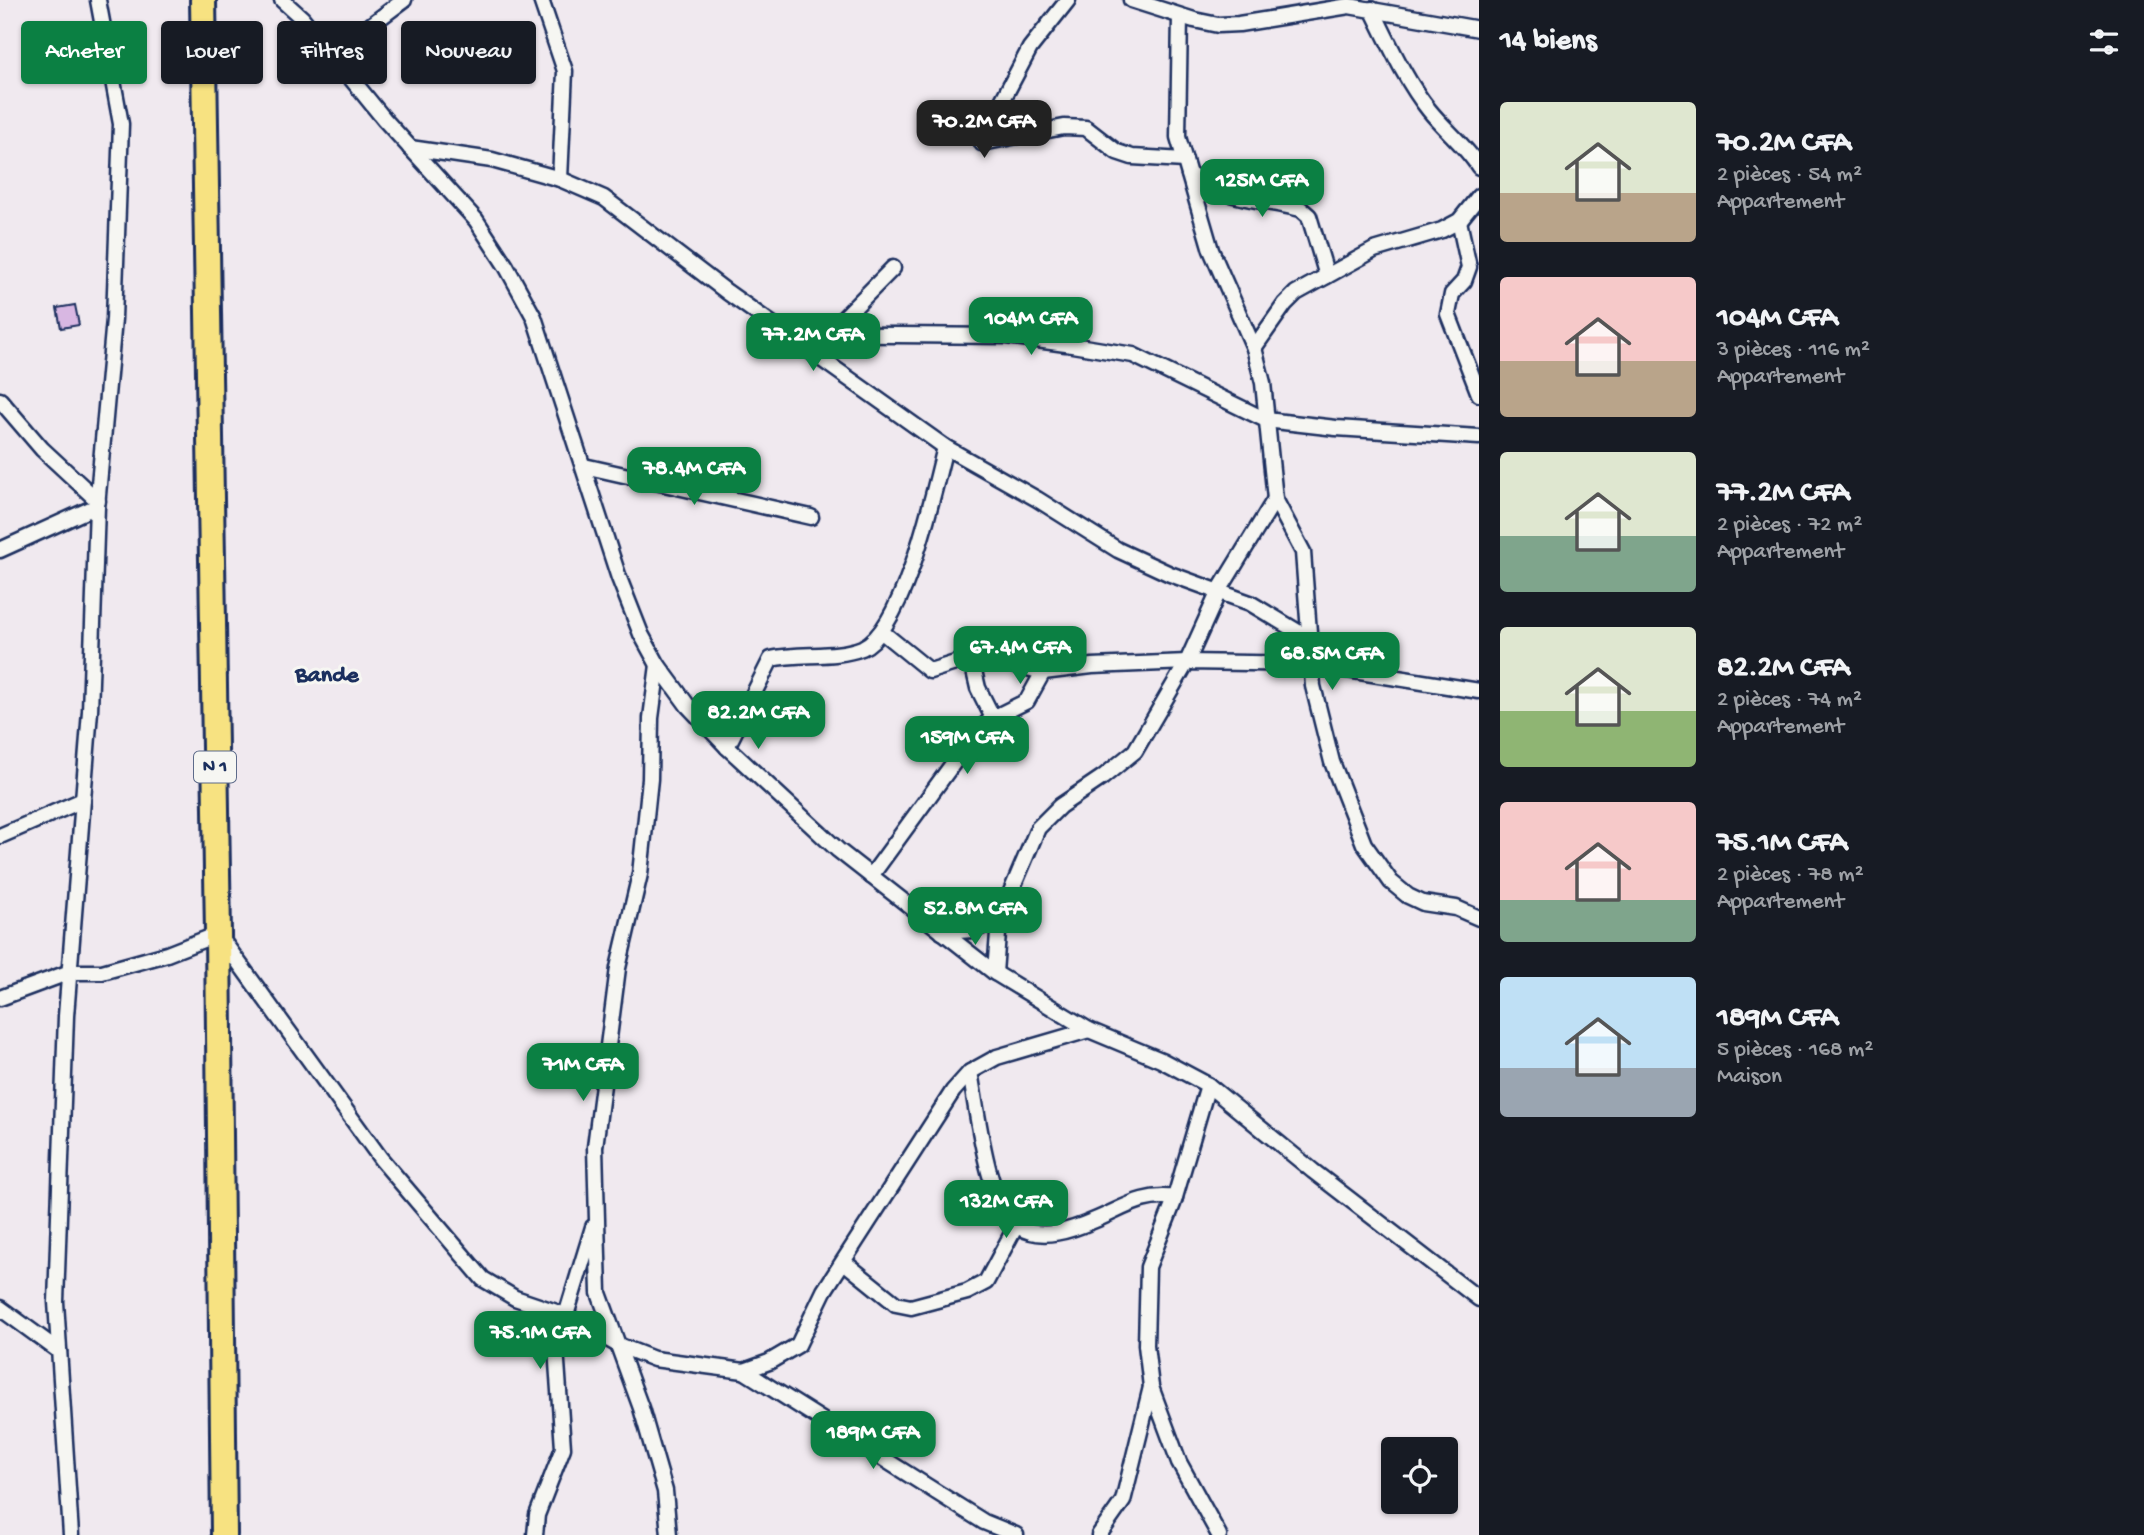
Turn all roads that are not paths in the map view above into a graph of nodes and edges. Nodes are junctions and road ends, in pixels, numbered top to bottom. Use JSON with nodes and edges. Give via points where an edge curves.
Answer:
{"nodes":[{"id":1,"x":98,"y":0,"type":"edge"},
{"id":2,"x":203,"y":0,"type":"edge"},
{"id":3,"x":282,"y":0,"type":"edge"},
{"id":4,"x":404,"y":0,"type":"edge"},
{"id":5,"x":541,"y":0,"type":"edge"},
{"id":6,"x":1068,"y":0,"type":"edge"},
{"id":7,"x":1131,"y":0,"type":"edge"},
{"id":8,"x":1371,"y":9,"type":"junction"},
{"id":9,"x":1180,"y":16,"type":"junction"},
{"id":10,"x":304,"y":21,"type":"edge"},
{"id":11,"x":376,"y":21,"type":"edge"},
{"id":12,"x":1479,"y":29,"type":"edge"},
{"id":13,"x":356,"y":84,"type":"edge"},
{"id":14,"x":410,"y":148,"type":"junction"},
{"id":15,"x":1187,"y":167,"type":"junction"},
{"id":16,"x":1479,"y":167,"type":"edge"},
{"id":17,"x":560,"y":179,"type":"junction"},
{"id":18,"x":1479,"y":196,"type":"edge"},
{"id":19,"x":1460,"y":221,"type":"junction"},
{"id":20,"x":893,"y":268,"type":"dead end"},
{"id":21,"x":1326,"y":276,"type":"junction"},
{"id":22,"x":788,"y":334,"type":"junction"},
{"id":23,"x":827,"y":335,"type":"junction"},
{"id":24,"x":1254,"y":348,"type":"junction"},
{"id":25,"x":1479,"y":394,"type":"edge"},
{"id":26,"x":0,"y":400,"type":"edge"},
{"id":27,"x":1266,"y":420,"type":"junction"},
{"id":28,"x":1479,"y":437,"type":"edge"},
{"id":29,"x":945,"y":447,"type":"junction"},
{"id":30,"x":584,"y":466,"type":"junction"},
{"id":31,"x":1275,"y":499,"type":"junction"},
{"id":32,"x":98,"y":503,"type":"junction"},
{"id":33,"x":811,"y":517,"type":"dead end"},
{"id":34,"x":0,"y":550,"type":"edge"},
{"id":35,"x":1219,"y":591,"type":"junction"},
{"id":36,"x":882,"y":632,"type":"junction"},
{"id":37,"x":1308,"y":638,"type":"junction"},
{"id":38,"x":971,"y":658,"type":"junction"},
{"id":39,"x":1186,"y":662,"type":"junction"},
{"id":40,"x":1310,"y":664,"type":"junction"},
{"id":41,"x":658,"y":665,"type":"junction"},
{"id":42,"x":1043,"y":672,"type":"junction"},
{"id":43,"x":1479,"y":691,"type":"edge"},
{"id":44,"x":993,"y":718,"type":"junction"},
{"id":45,"x":727,"y":747,"type":"junction"},
{"id":46,"x":83,"y":800,"type":"junction"},
{"id":47,"x":0,"y":836,"type":"edge"},
{"id":48,"x":871,"y":876,"type":"junction"},
{"id":49,"x":1479,"y":918,"type":"edge"},
{"id":50,"x":999,"y":920,"type":"junction"},
{"id":51,"x":942,"y":932,"type":"junction"},
{"id":52,"x":218,"y":934,"type":"junction"},
{"id":53,"x":69,"y":972,"type":"junction"},
{"id":54,"x":995,"y":973,"type":"junction"},
{"id":55,"x":0,"y":998,"type":"edge"},
{"id":56,"x":1089,"y":1030,"type":"junction"},
{"id":57,"x":970,"y":1072,"type":"junction"},
{"id":58,"x":1208,"y":1085,"type":"junction"},
{"id":59,"x":1175,"y":1198,"type":"junction"},
{"id":60,"x":596,"y":1216,"type":"junction"},
{"id":61,"x":1016,"y":1226,"type":"junction"},
{"id":62,"x":844,"y":1262,"type":"junction"},
{"id":63,"x":1479,"y":1299,"type":"edge"},
{"id":64,"x":0,"y":1308,"type":"edge"},
{"id":65,"x":565,"y":1315,"type":"junction"},
{"id":66,"x":618,"y":1345,"type":"junction"},
{"id":67,"x":60,"y":1351,"type":"junction"},
{"id":68,"x":744,"y":1370,"type":"junction"},
{"id":69,"x":1151,"y":1387,"type":"junction"},
{"id":70,"x":71,"y":1535,"type":"edge"},
{"id":71,"x":224,"y":1535,"type":"edge"},
{"id":72,"x":535,"y":1535,"type":"edge"},
{"id":73,"x":669,"y":1535,"type":"edge"},
{"id":74,"x":1016,"y":1535,"type":"edge"},
{"id":75,"x":1099,"y":1535,"type":"edge"},
{"id":76,"x":1219,"y":1535,"type":"edge"}],
"edges":[{"from":1,"to":32,"type":"street","via":[[121,124],[114,319]]},
{"from":2,"to":52,"type":"highway","number":"N 1"},
{"from":3,"to":10,"type":"street"},
{"from":4,"to":11,"type":"street"},
{"from":5,"to":17,"type":"street","via":[[565,71]]},
{"from":6,"to":15,"type":"street","via":[[1030,48],[981,141],[1064,127],[1086,128],[1117,152]]},
{"from":7,"to":9,"type":"street"},
{"from":8,"to":9,"type":"street","via":[[1349,6],[1239,24]]},
{"from":8,"to":12,"type":"street"},
{"from":8,"to":16,"type":"street","via":[[1429,110]]},
{"from":9,"to":15,"type":"street","via":[[1178,137]]},
{"from":13,"to":14,"type":"street"},
{"from":14,"to":17,"type":"street","via":[[492,160]]},
{"from":14,"to":30,"type":"street","via":[[476,220],[534,317]]},
{"from":15,"to":21,"type":"street","via":[[1205,187],[1301,209],[1309,216]]},
{"from":15,"to":24,"type":"street","via":[[1211,250]]},
{"from":17,"to":22,"type":"street","via":[[604,198]]},
{"from":18,"to":19,"type":"street"},
{"from":19,"to":21,"type":"street","via":[[1374,250]]},
{"from":19,"to":25,"type":"street","via":[[1469,267],[1452,294],[1448,314]]},
{"from":20,"to":23,"type":"street"},
{"from":21,"to":24,"type":"street","via":[[1284,304]]},
{"from":22,"to":23,"type":"street"},
{"from":22,"to":29,"type":"street"},
{"from":23,"to":27,"type":"street","via":[[1006,336],[1133,355]]},
{"from":24,"to":27,"type":"street"},
{"from":26,"to":32,"type":"street"},
{"from":27,"to":28,"type":"street"},
{"from":27,"to":31,"type":"street"},
{"from":29,"to":35,"type":"street","via":[[1118,550]]},
{"from":29,"to":36,"type":"street","via":[[909,573]]},
{"from":30,"to":33,"type":"street"},
{"from":30,"to":41,"type":"street","via":[[619,578]]},
{"from":31,"to":35,"type":"street"},
{"from":31,"to":37,"type":"street","via":[[1303,552]]},
{"from":32,"to":34,"type":"street"},
{"from":32,"to":46,"type":"street"},
{"from":35,"to":37,"type":"street","via":[[1250,603]]},
{"from":35,"to":39,"type":"street"},
{"from":36,"to":38,"type":"street","via":[[930,671]]},
{"from":36,"to":45,"type":"street","via":[[864,647],[846,652],[771,659]]},
{"from":37,"to":40,"type":"street"},
{"from":38,"to":42,"type":"street"},
{"from":38,"to":44,"type":"street","via":[[978,688]]},
{"from":39,"to":40,"type":"street"},
{"from":39,"to":42,"type":"street"},
{"from":39,"to":50,"type":"street","via":[[1135,751],[1060,806],[1038,828]]},
{"from":40,"to":43,"type":"street"},
{"from":40,"to":49,"type":"street","via":[[1332,762],[1364,844],[1391,882],[1408,896]]},
{"from":41,"to":45,"type":"street"},
{"from":41,"to":60,"type":"street","via":[[640,874],[618,968],[595,1147]]},
{"from":42,"to":44,"type":"street","via":[[1027,701]]},
{"from":44,"to":48,"type":"street","via":[[976,732]]},
{"from":45,"to":48,"type":"street"},
{"from":46,"to":47,"type":"street"},
{"from":46,"to":53,"type":"street"},
{"from":48,"to":51,"type":"street"},
{"from":50,"to":51,"type":"street","via":[[974,930]]},
{"from":50,"to":54,"type":"street"},
{"from":51,"to":54,"type":"street"},
{"from":52,"to":53,"type":"street","via":[[102,972]]},
{"from":52,"to":65,"type":"street","via":[[381,1159],[483,1279],[515,1298]]},
{"from":52,"to":71,"type":"highway","number":"N 1"},
{"from":53,"to":55,"type":"street"},
{"from":53,"to":67,"type":"street","via":[[57,1289]]},
{"from":54,"to":56,"type":"street"},
{"from":56,"to":57,"type":"street","via":[[997,1057]]},
{"from":56,"to":58,"type":"street"},
{"from":57,"to":61,"type":"street","via":[[990,1177],[1005,1213]]},
{"from":57,"to":62,"type":"street","via":[[953,1091]]},
{"from":58,"to":59,"type":"street"},
{"from":58,"to":63,"type":"street"},
{"from":59,"to":61,"type":"street","via":[[1149,1196],[1051,1234]]},
{"from":59,"to":69,"type":"street","via":[[1148,1267],[1146,1345]]},
{"from":60,"to":65,"type":"street"},
{"from":60,"to":66,"type":"street","via":[[599,1293]]},
{"from":61,"to":62,"type":"street","via":[[986,1282],[911,1307],[896,1304]]},
{"from":62,"to":68,"type":"street","via":[[824,1291],[799,1345]]},
{"from":64,"to":67,"type":"street"},
{"from":65,"to":66,"type":"street"},
{"from":65,"to":72,"type":"street","via":[[556,1348],[563,1448],[537,1515]]},
{"from":66,"to":68,"type":"street","via":[[654,1359]]},
{"from":66,"to":73,"type":"street","via":[[666,1491]]},
{"from":67,"to":70,"type":"street"},
{"from":68,"to":74,"type":"street","via":[[984,1522]]},
{"from":69,"to":75,"type":"street","via":[[1124,1501]]},
{"from":69,"to":76,"type":"street","via":[[1180,1462]]}]}
